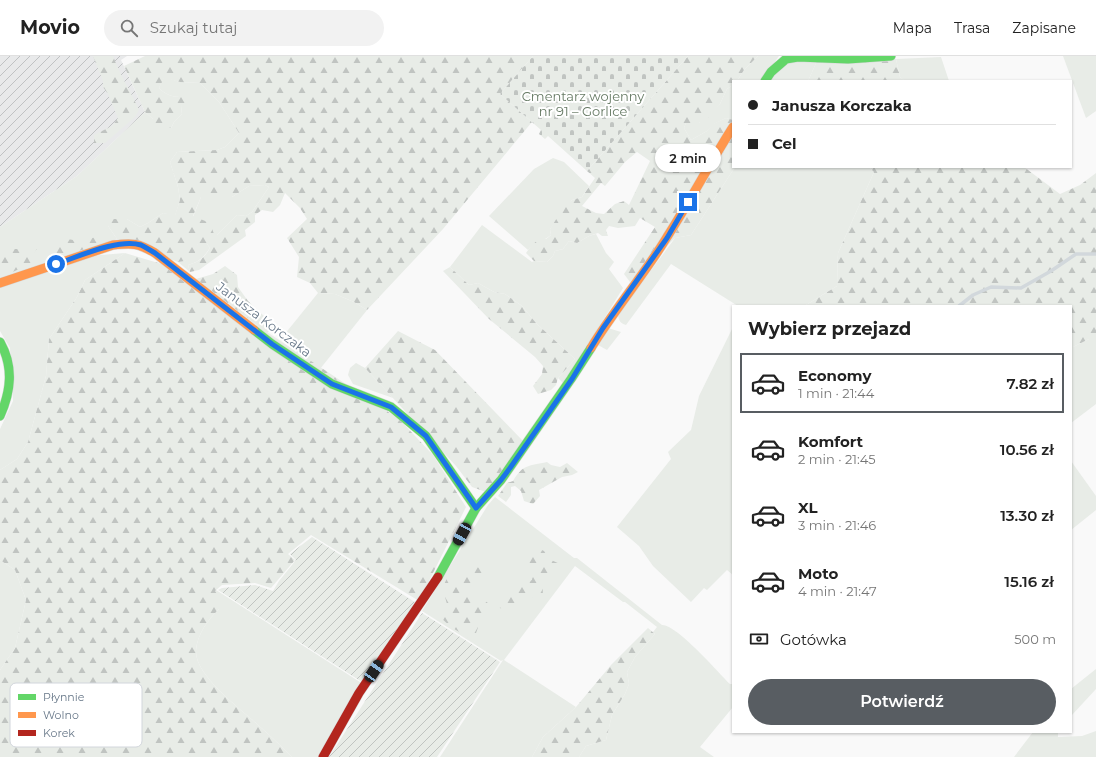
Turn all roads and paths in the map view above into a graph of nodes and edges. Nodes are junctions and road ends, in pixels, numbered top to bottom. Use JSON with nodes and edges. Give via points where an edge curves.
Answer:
{"nodes":[{"id":1,"x":890,"y":56,"type":"edge"},
{"id":2,"x":765,"y":80,"type":"edge"},
{"id":3,"x":732,"y":129,"type":"edge"},
{"id":4,"x":0,"y":283,"type":"edge"},
{"id":5,"x":0,"y":342,"type":"edge"},
{"id":6,"x":0,"y":416,"type":"edge"},
{"id":7,"x":476,"y":508,"type":"junction"},
{"id":8,"x":323,"y":757,"type":"edge"}],
"edges":[{"from":1,"to":2,"type":"street","via":[[786,59]]},
{"from":3,"to":7,"type":"street","via":[[667,238],[572,379],[501,480]]},
{"from":4,"to":7,"type":"street","name":"Janusza Korczaka","via":[[113,245],[141,245],[184,274],[272,344],[332,384],[391,407],[426,436]]},
{"from":5,"to":6,"type":"street","via":[[7,359],[9,394]]},
{"from":7,"to":8,"type":"street","via":[[434,585],[359,694]]}]}
